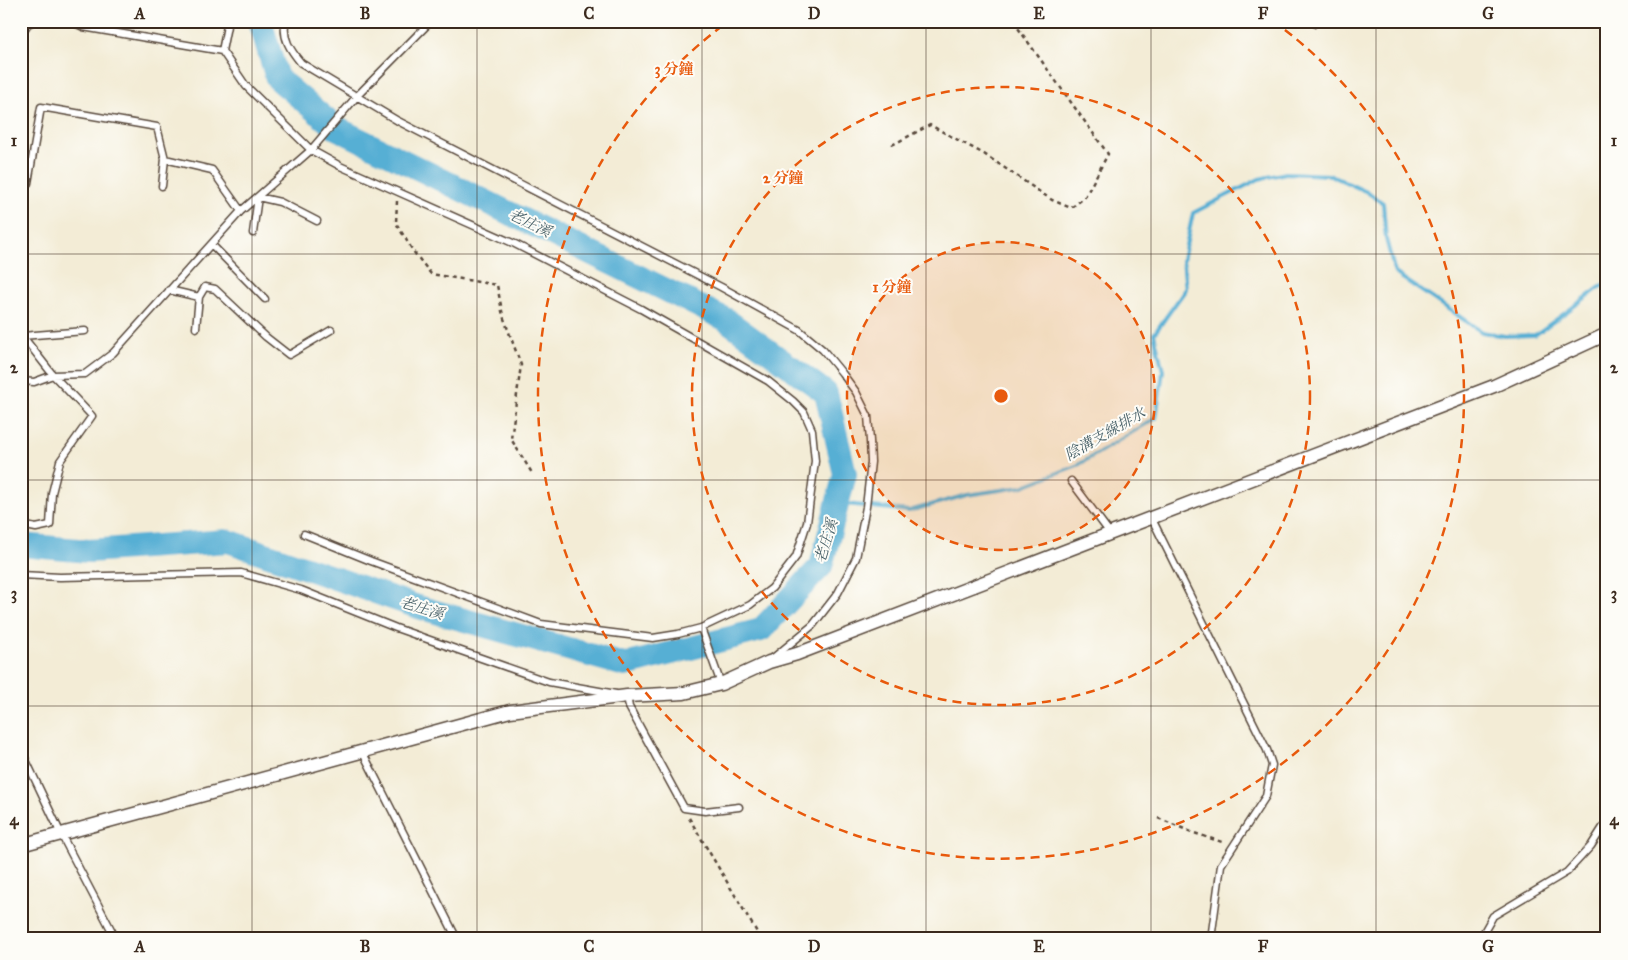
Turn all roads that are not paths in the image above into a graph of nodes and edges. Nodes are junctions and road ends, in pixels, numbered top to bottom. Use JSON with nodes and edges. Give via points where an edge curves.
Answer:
{"nodes":[{"id":1,"x":70,"y":21,"type":"edge"},
{"id":2,"x":228,"y":21,"type":"edge"},
{"id":3,"x":286,"y":21,"type":"edge"},
{"id":4,"x":431,"y":21,"type":"edge"},
{"id":5,"x":29,"y":22,"type":"edge"},
{"id":6,"x":21,"y":34,"type":"edge"},
{"id":7,"x":222,"y":51,"type":"junction"},
{"id":8,"x":356,"y":98,"type":"junction"},
{"id":9,"x":311,"y":150,"type":"junction"},
{"id":10,"x":164,"y":159,"type":"junction"},
{"id":11,"x":21,"y":184,"type":"edge"},
{"id":12,"x":162,"y":186,"type":"dead end"},
{"id":13,"x":258,"y":196,"type":"junction"},
{"id":14,"x":241,"y":211,"type":"junction"},
{"id":15,"x":317,"y":220,"type":"dead end"},
{"id":16,"x":253,"y":233,"type":"dead end"},
{"id":17,"x":212,"y":245,"type":"junction"},
{"id":18,"x":169,"y":290,"type":"junction"},
{"id":19,"x":199,"y":297,"type":"junction"},
{"id":20,"x":265,"y":299,"type":"dead end"},
{"id":21,"x":196,"y":328,"type":"dead end"},
{"id":22,"x":331,"y":330,"type":"dead end"},
{"id":23,"x":85,"y":331,"type":"dead end"},
{"id":24,"x":1607,"y":334,"type":"edge"},
{"id":25,"x":22,"y":335,"type":"edge"},
{"id":26,"x":53,"y":375,"type":"junction"},
{"id":27,"x":21,"y":381,"type":"edge"},
{"id":28,"x":1071,"y":480,"type":"dead end"},
{"id":29,"x":1151,"y":517,"type":"junction"},
{"id":30,"x":21,"y":525,"type":"edge"},
{"id":31,"x":1110,"y":532,"type":"junction"},
{"id":32,"x":304,"y":534,"type":"dead end"},
{"id":33,"x":21,"y":575,"type":"edge"},
{"id":34,"x":701,"y":628,"type":"junction"},
{"id":35,"x":768,"y":662,"type":"junction"},
{"id":36,"x":720,"y":684,"type":"junction"},
{"id":37,"x":627,"y":696,"type":"junction"},
{"id":38,"x":21,"y":750,"type":"edge"},
{"id":39,"x":362,"y":751,"type":"junction"},
{"id":40,"x":739,"y":807,"type":"dead end"},
{"id":41,"x":1607,"y":821,"type":"edge"},
{"id":42,"x":61,"y":834,"type":"junction"},
{"id":43,"x":21,"y":845,"type":"edge"},
{"id":44,"x":116,"y":939,"type":"edge"},
{"id":45,"x":457,"y":939,"type":"edge"},
{"id":46,"x":1211,"y":939,"type":"edge"},
{"id":47,"x":1480,"y":939,"type":"edge"}],
"edges":[{"from":1,"to":7,"type":"lane","via":[[83,27]]},
{"from":2,"to":7,"type":"lane"},
{"from":3,"to":8,"type":"lane","via":[[284,28],[289,49],[301,63]]},
{"from":4,"to":8,"type":"lane"},
{"from":5,"to":6,"type":"lane"},
{"from":7,"to":9,"type":"lane","via":[[246,86]]},
{"from":8,"to":9,"type":"lane"},
{"from":8,"to":35,"type":"lane","via":[[800,330],[823,350],[856,392],[868,416],[871,462],[856,558],[838,593],[813,625]]},
{"from":9,"to":13,"type":"lane"},
{"from":9,"to":34,"type":"lane","via":[[515,244],[641,309],[768,381],[804,412],[812,430],[815,461],[807,523],[796,557],[772,588],[750,605]]},
{"from":10,"to":11,"type":"lane","via":[[157,127],[41,107],[28,183]]},
{"from":10,"to":12,"type":"lane"},
{"from":10,"to":14,"type":"lane","via":[[212,170]]},
{"from":13,"to":14,"type":"lane"},
{"from":13,"to":15,"type":"lane","via":[[280,202]]},
{"from":13,"to":16,"type":"lane"},
{"from":14,"to":17,"type":"lane"},
{"from":17,"to":18,"type":"lane"},
{"from":17,"to":20,"type":"lane"},
{"from":18,"to":19,"type":"lane"},
{"from":18,"to":26,"type":"lane","via":[[113,353],[92,369],[85,374]]},
{"from":19,"to":21,"type":"lane"},
{"from":19,"to":22,"type":"lane","via":[[204,287],[215,288],[289,355]]},
{"from":23,"to":25,"type":"lane"},
{"from":24,"to":29,"type":"street","via":[[1494,386]]},
{"from":25,"to":26,"type":"lane"},
{"from":26,"to":27,"type":"lane","via":[[34,382]]},
{"from":26,"to":30,"type":"lane","via":[[92,416],[60,462],[52,492],[50,525],[36,528]]},
{"from":28,"to":31,"type":"lane"},
{"from":29,"to":31,"type":"street"},
{"from":29,"to":46,"type":"lane","via":[[1272,765],[1266,796],[1221,865]]},
{"from":31,"to":35,"type":"street","via":[[797,654]]},
{"from":32,"to":34,"type":"lane","via":[[541,624],[653,638]]},
{"from":33,"to":37,"type":"lane","via":[[241,574],[301,590],[396,628],[549,682]]},
{"from":34,"to":36,"type":"lane"},
{"from":35,"to":36,"type":"street"},
{"from":36,"to":37,"type":"street","via":[[684,693]]},
{"from":37,"to":39,"type":"street","via":[[510,711]]},
{"from":37,"to":40,"type":"lane","via":[[629,707],[684,808],[704,811]]},
{"from":38,"to":42,"type":"lane"},
{"from":39,"to":42,"type":"street"},
{"from":39,"to":45,"type":"lane"},
{"from":41,"to":47,"type":"lane","via":[[1591,846],[1567,872],[1493,916]]},
{"from":42,"to":43,"type":"street"},
{"from":42,"to":44,"type":"lane"}]}
